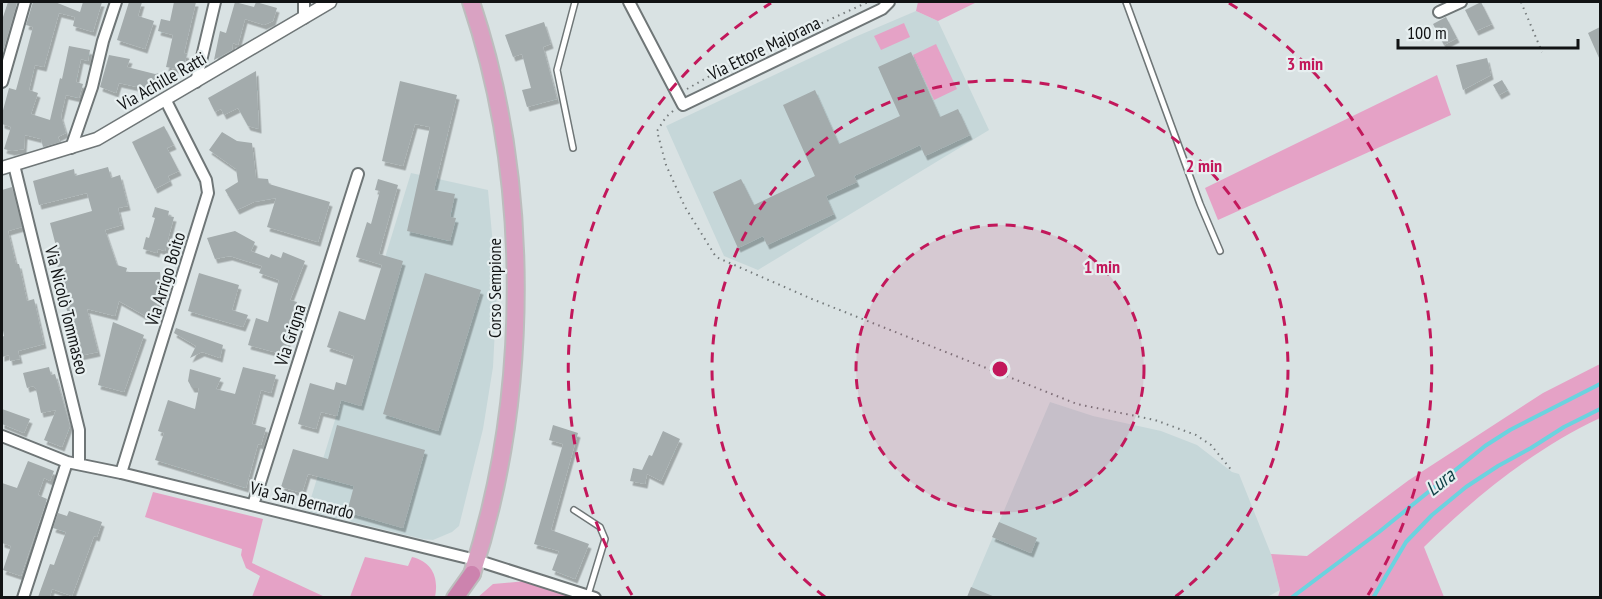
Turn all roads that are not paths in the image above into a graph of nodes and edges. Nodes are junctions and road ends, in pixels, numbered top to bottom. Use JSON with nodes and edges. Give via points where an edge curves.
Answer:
{"nodes":[{"id":1,"x":25,"y":2,"type":"edge"},
{"id":2,"x":116,"y":2,"type":"edge"},
{"id":3,"x":215,"y":2,"type":"edge"},
{"id":4,"x":304,"y":2,"type":"edge"},
{"id":5,"x":330,"y":2,"type":"edge"},
{"id":6,"x":471,"y":2,"type":"edge"},
{"id":7,"x":575,"y":2,"type":"edge"},
{"id":8,"x":630,"y":2,"type":"edge"},
{"id":9,"x":890,"y":2,"type":"edge"},
{"id":10,"x":1126,"y":2,"type":"edge"},
{"id":11,"x":1461,"y":2,"type":"edge"},
{"id":12,"x":1439,"y":12,"type":"dead end"},
{"id":13,"x":304,"y":18,"type":"junction"},
{"id":14,"x":2,"y":82,"type":"edge"},
{"id":15,"x":196,"y":82,"type":"junction"},
{"id":16,"x":165,"y":99,"type":"junction"},
{"id":17,"x":71,"y":148,"type":"junction"},
{"id":18,"x":573,"y":148,"type":"dead end"},
{"id":19,"x":14,"y":165,"type":"junction"},
{"id":20,"x":2,"y":168,"type":"edge"},
{"id":21,"x":358,"y":174,"type":"dead end"},
{"id":22,"x":1220,"y":251,"type":"dead end"},
{"id":23,"x":2,"y":436,"type":"edge"},
{"id":24,"x":68,"y":462,"type":"junction"},
{"id":25,"x":79,"y":464,"type":"junction"},
{"id":26,"x":121,"y":473,"type":"junction"},
{"id":27,"x":253,"y":505,"type":"junction"},
{"id":28,"x":574,"y":510,"type":"dead end"},
{"id":29,"x":474,"y":567,"type":"junction"},
{"id":30,"x":592,"y":596,"type":"edge"},
{"id":31,"x":23,"y":597,"type":"edge"},
{"id":32,"x":455,"y":597,"type":"edge"},
{"id":33,"x":467,"y":597,"type":"edge"}],
"edges":[{"from":1,"to":14,"type":"street"},
{"from":2,"to":17,"type":"street"},
{"from":3,"to":15,"type":"street"},
{"from":4,"to":13,"type":"street"},
{"from":5,"to":13,"type":"street","name":"Via Achille Ratti"},
{"from":6,"to":29,"type":"main road","name":"Corso Sempione","via":[[497,105],[516,248],[513,363],[502,453],[490,516]]},
{"from":7,"to":18,"type":"lane","via":[[558,70]]},
{"from":8,"to":9,"type":"street","name":"Via Ettore Majorana","via":[[683,105]]},
{"from":10,"to":22,"type":"lane"},
{"from":11,"to":12,"type":"street"},
{"from":13,"to":15,"type":"street","name":"Via Achille Ratti"},
{"from":15,"to":16,"type":"street","name":"Via Achille Ratti"},
{"from":16,"to":17,"type":"street","name":"Via Achille Ratti","via":[[111,132]]},
{"from":16,"to":26,"type":"street","name":"Via Arrigo Boito","via":[[206,180],[208,193]]},
{"from":17,"to":19,"type":"street","name":"Via Achille Ratti"},
{"from":19,"to":20,"type":"street","name":"Via Achille Ratti"},
{"from":19,"to":25,"type":"street","name":"Via Nicolò Tommaseo","via":[[79,430]]},
{"from":21,"to":27,"type":"street","name":"Via Grigna"},
{"from":23,"to":24,"type":"street","name":"Via San Bernardo"},
{"from":24,"to":25,"type":"street","name":"Via San Bernardo"},
{"from":24,"to":31,"type":"street"},
{"from":25,"to":26,"type":"street","name":"Via San Bernardo"},
{"from":26,"to":27,"type":"street","name":"Via San Bernardo"},
{"from":27,"to":29,"type":"street","name":"Via San Bernardo"},
{"from":28,"to":30,"type":"lane","via":[[600,527],[605,539]]},
{"from":29,"to":30,"type":"street","name":"Via San Bernardo"},
{"from":29,"to":32,"type":"highway","name":"Corso Sempione"},
{"from":29,"to":33,"type":"highway","name":"Corso Sempione"}]}
